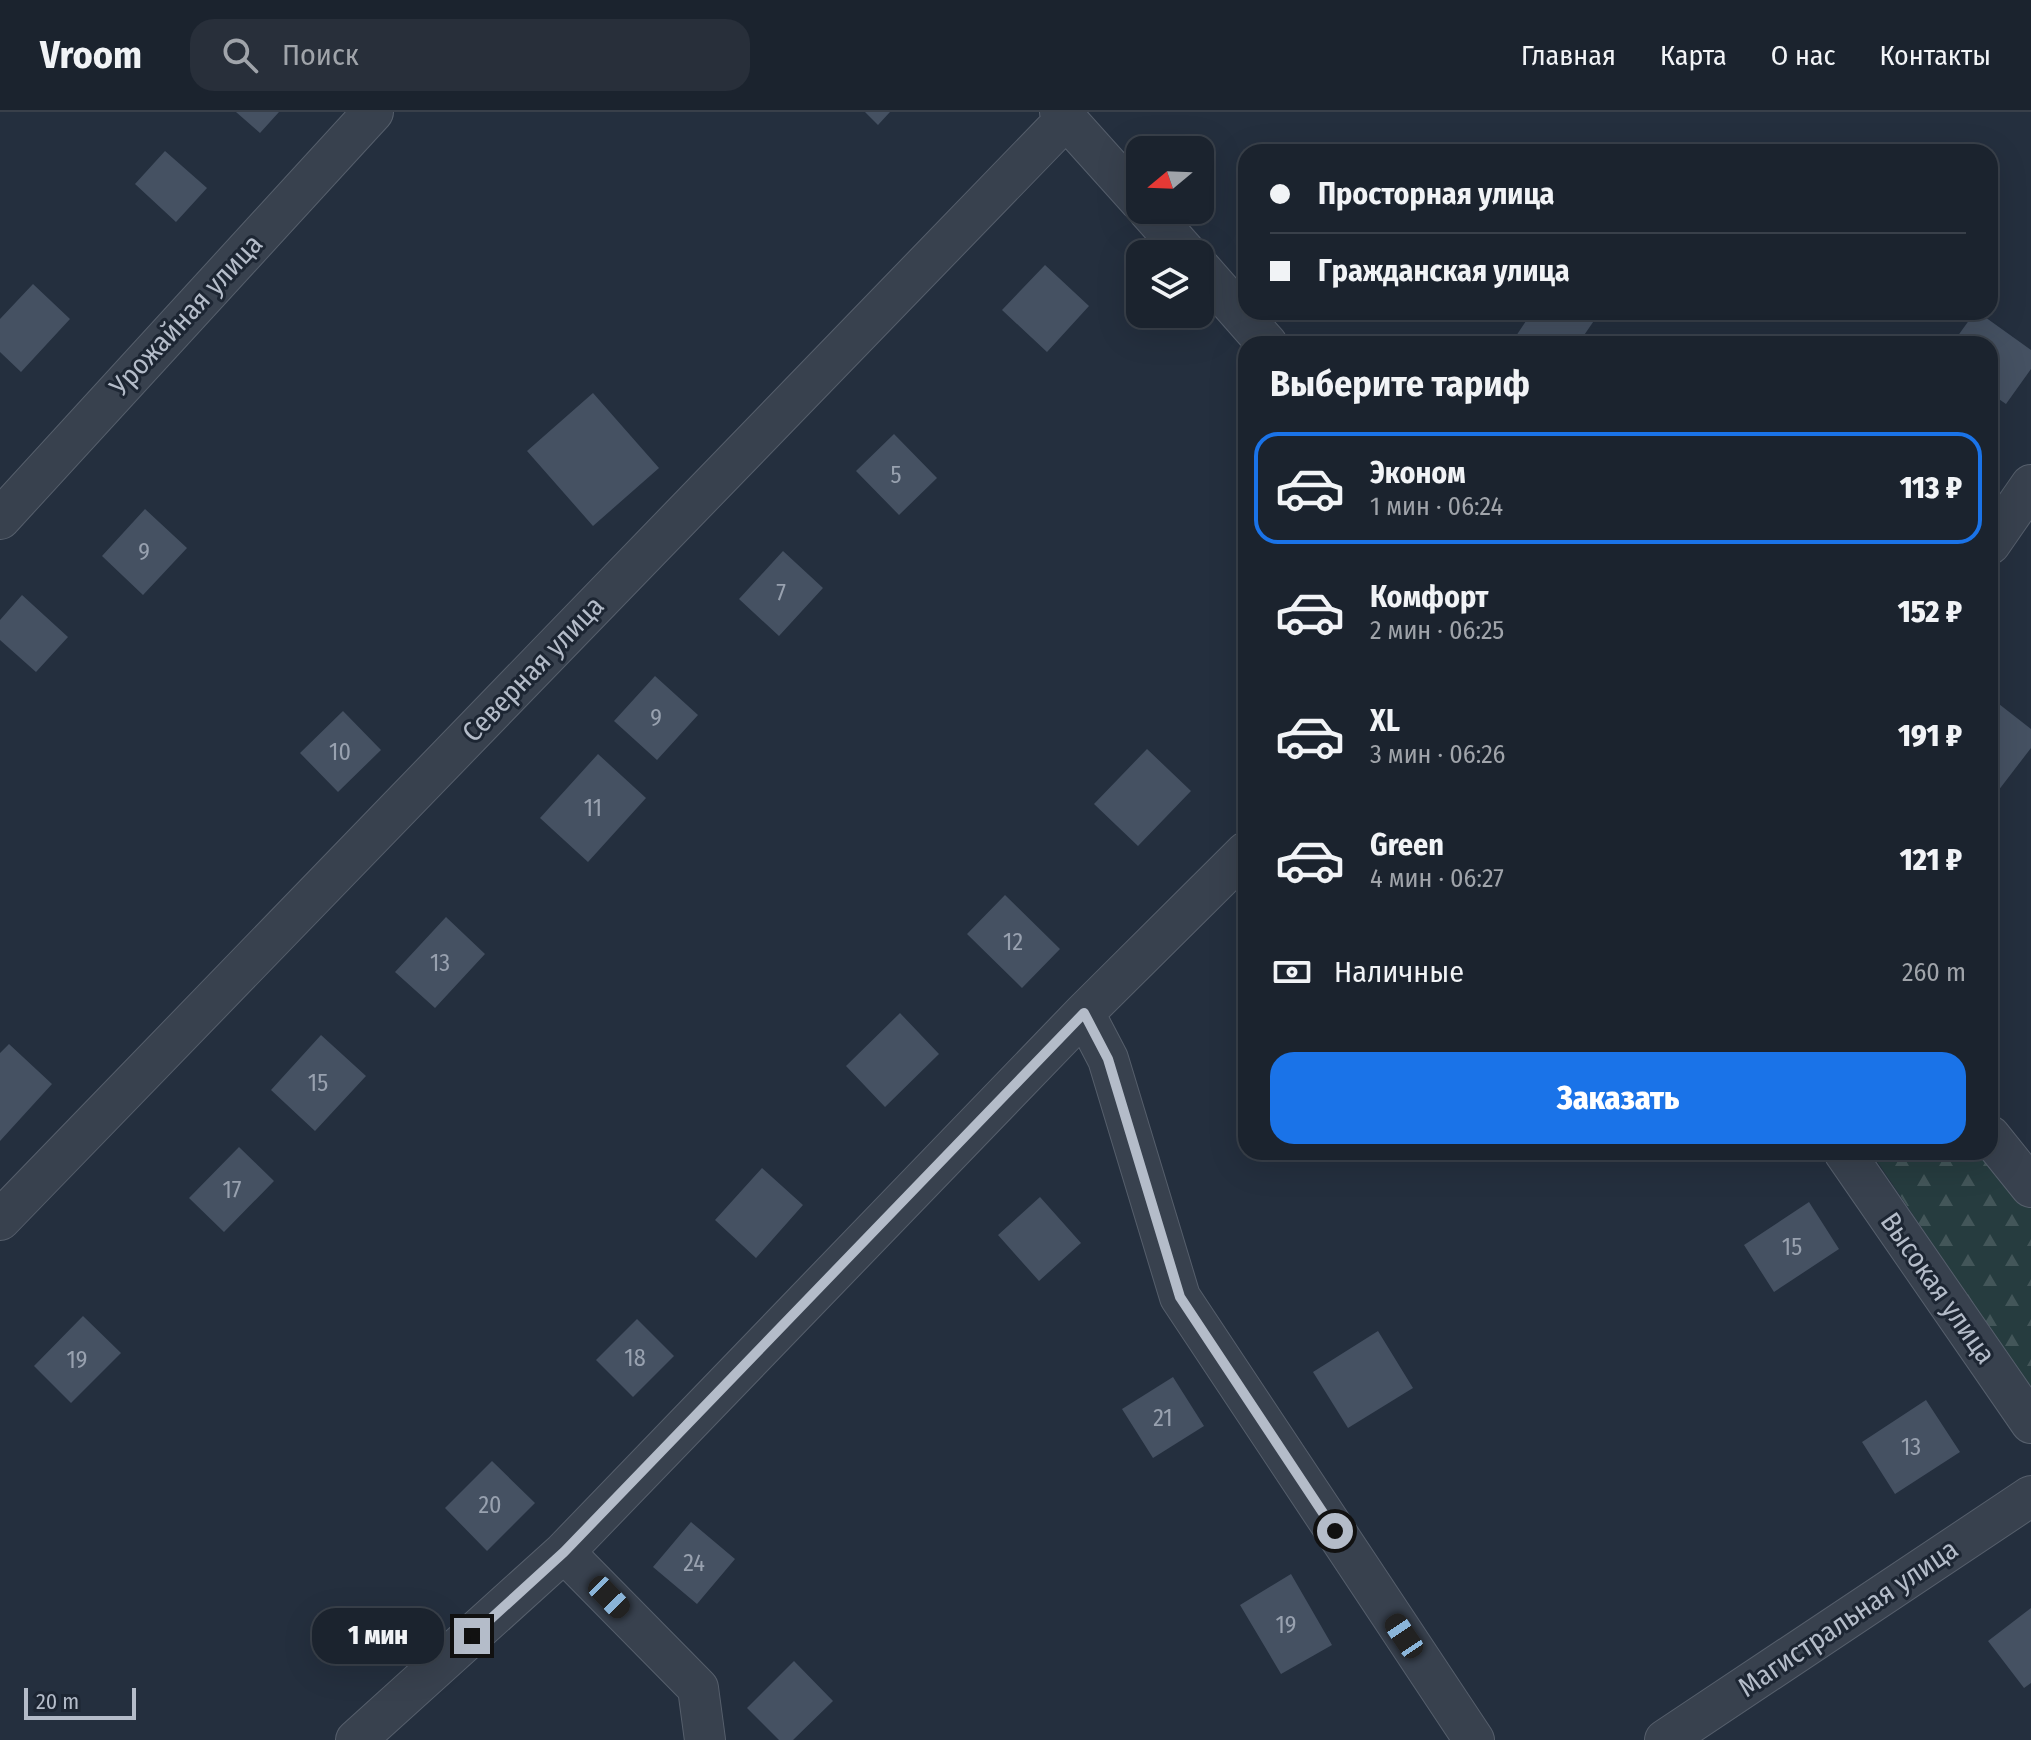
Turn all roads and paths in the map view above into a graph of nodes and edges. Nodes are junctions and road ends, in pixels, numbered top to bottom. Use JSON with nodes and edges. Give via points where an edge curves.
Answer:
{"nodes":[{"id":1,"x":373,"y":112,"type":"edge"},
{"id":2,"x":1063,"y":115,"type":"edge"},
{"id":3,"x":1126,"y":185,"type":"edge"},
{"id":4,"x":1160,"y":224,"type":"edge"},
{"id":5,"x":1175,"y":240,"type":"edge"},
{"id":6,"x":1214,"y":284,"type":"edge"},
{"id":7,"x":1238,"y":311,"type":"edge"},
{"id":8,"x":1246,"y":320,"type":"edge"},
{"id":9,"x":1260,"y":336,"type":"edge"},
{"id":10,"x":2031,"y":485,"type":"edge"},
{"id":11,"x":0,"y":519,"type":"edge"},
{"id":12,"x":1998,"y":532,"type":"edge"},
{"id":13,"x":1238,"y":860,"type":"edge"},
{"id":14,"x":1084,"y":1013,"type":"junction"},
{"id":15,"x":1998,"y":1146,"type":"edge"},
{"id":16,"x":1850,"y":1160,"type":"edge"},
{"id":17,"x":2031,"y":1187,"type":"edge"},
{"id":18,"x":0,"y":1220,"type":"edge"},
{"id":19,"x":2031,"y":1423,"type":"edge"},
{"id":20,"x":2031,"y":1496,"type":"edge"},
{"id":21,"x":564,"y":1552,"type":"junction"},
{"id":22,"x":356,"y":1740,"type":"edge"},
{"id":23,"x":705,"y":1740,"type":"edge"},
{"id":24,"x":1474,"y":1740,"type":"edge"},
{"id":25,"x":1665,"y":1740,"type":"edge"}],
"edges":[{"from":1,"to":11,"type":"street","name":"Урожайная улица"},
{"from":2,"to":3,"type":"street"},
{"from":2,"to":18,"type":"street","name":"Северная улица"},
{"from":4,"to":5,"type":"street"},
{"from":6,"to":7,"type":"street"},
{"from":8,"to":9,"type":"street"},
{"from":10,"to":12,"type":"street"},
{"from":13,"to":14,"type":"street"},
{"from":14,"to":21,"type":"street"},
{"from":14,"to":24,"type":"street","via":[[1108,1059],[1180,1297]]},
{"from":15,"to":17,"type":"street"},
{"from":16,"to":19,"type":"street","name":"Высокая улица"},
{"from":20,"to":25,"type":"street","name":"Магистральная улица"},
{"from":21,"to":22,"type":"street"},
{"from":21,"to":23,"type":"street","via":[[698,1688]]}]}
